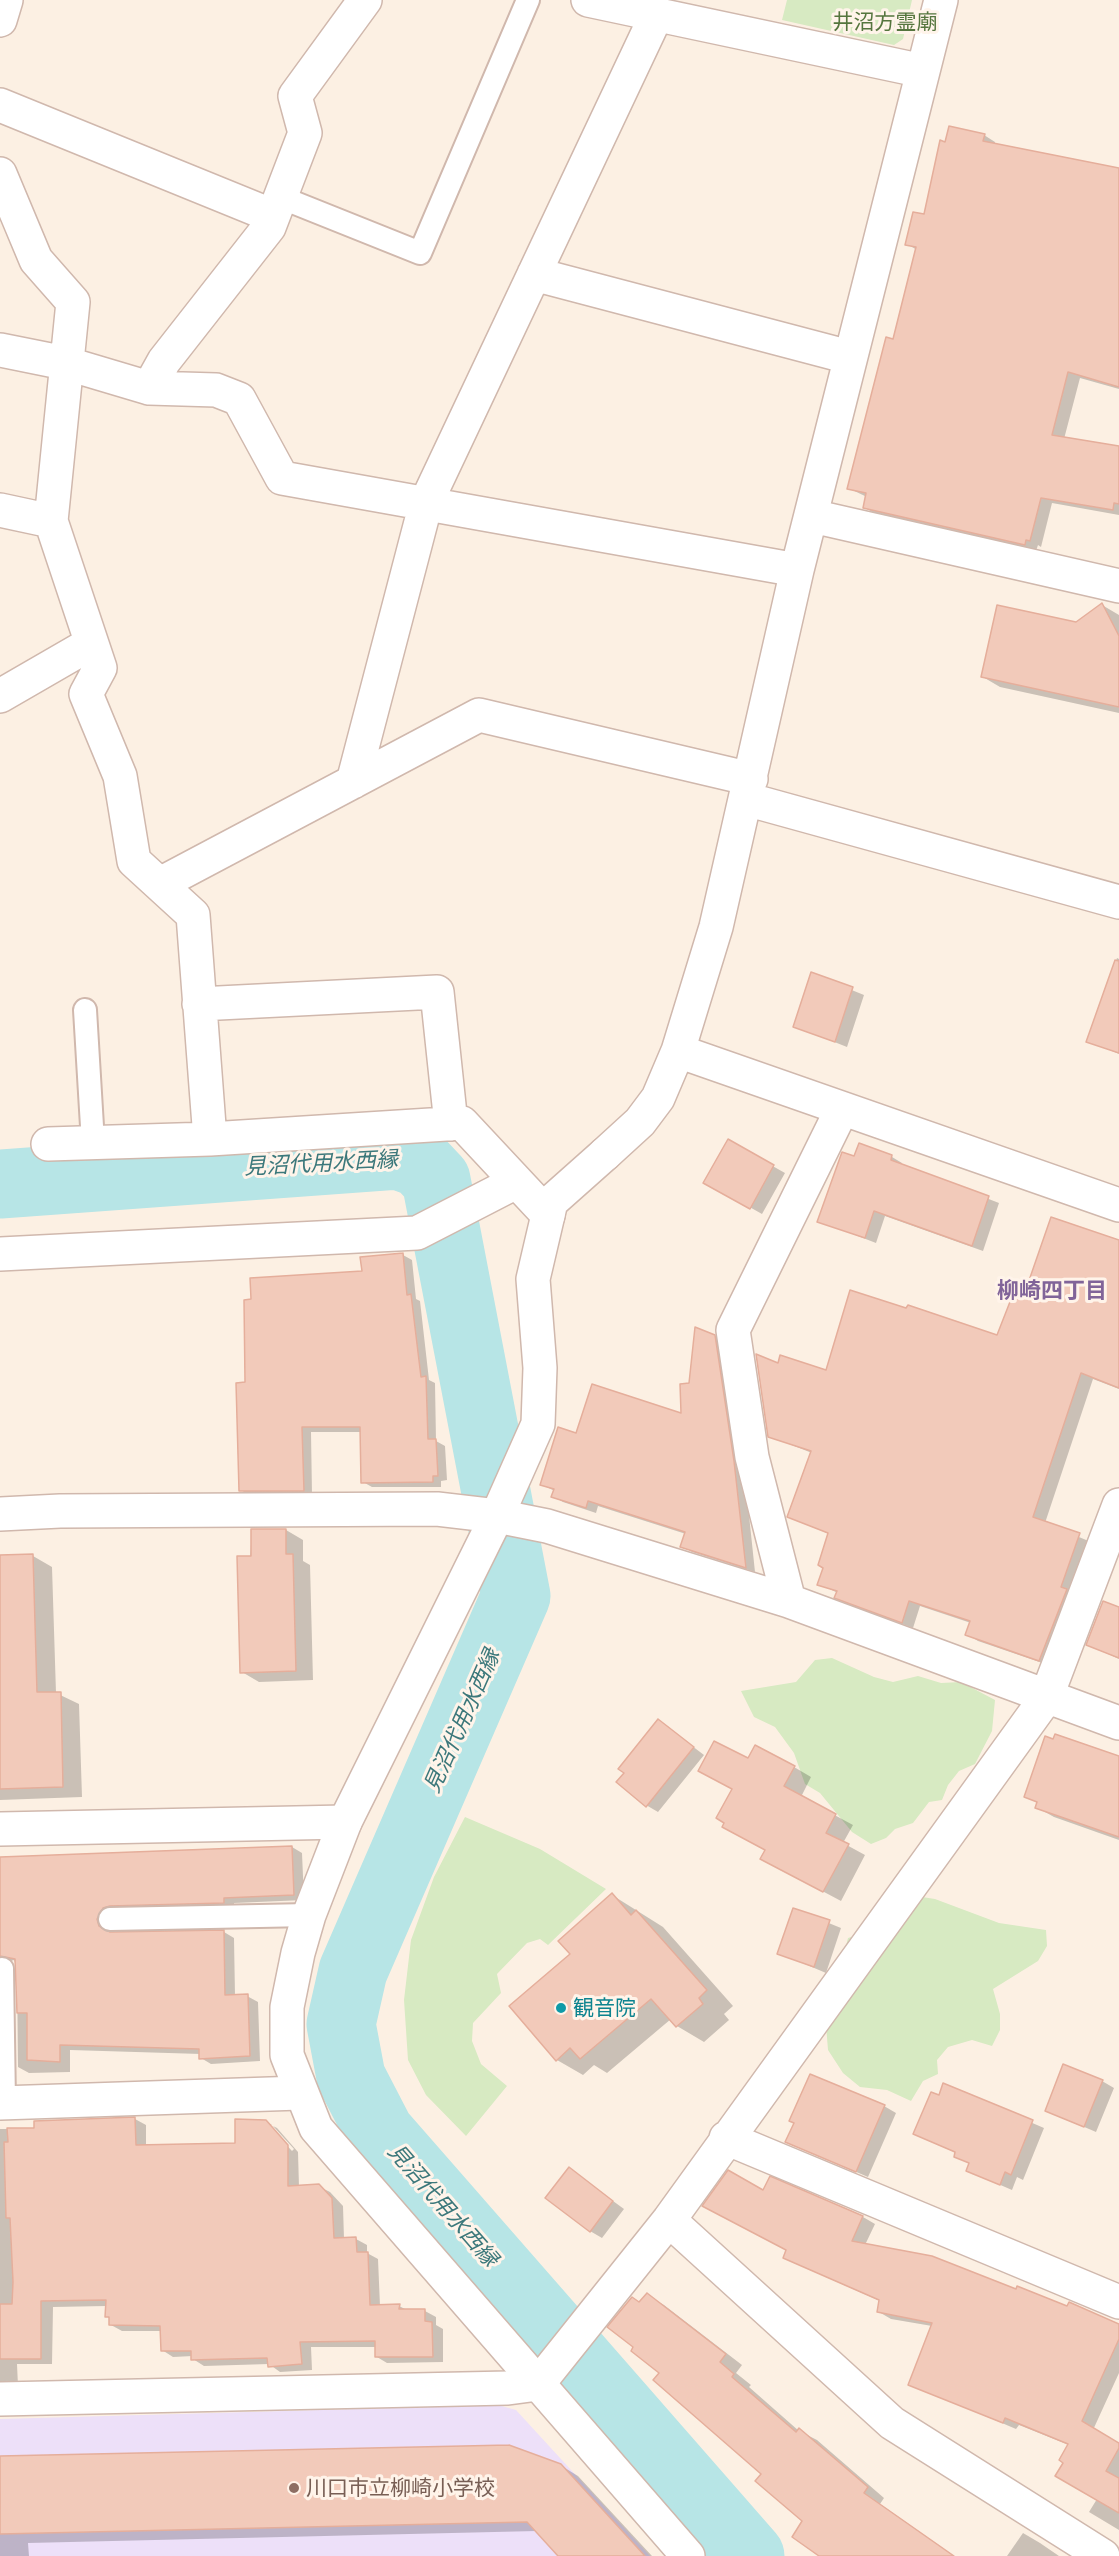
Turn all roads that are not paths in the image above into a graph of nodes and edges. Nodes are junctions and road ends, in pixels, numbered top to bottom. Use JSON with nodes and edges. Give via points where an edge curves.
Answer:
{"nodes":[{"id":1,"x":6,"y":0,"type":"edge"},
{"id":2,"x":528,"y":0,"type":"edge"},
{"id":3,"x":588,"y":0,"type":"edge"},
{"id":4,"x":940,"y":0,"type":"edge"},
{"id":5,"x":350,"y":6,"type":"edge"},
{"id":6,"x":656,"y":16,"type":"junction"},
{"id":7,"x":0,"y":20,"type":"edge"},
{"id":8,"x":923,"y":71,"type":"junction"},
{"id":9,"x":0,"y":105,"type":"edge"},
{"id":10,"x":0,"y":174,"type":"edge"},
{"id":11,"x":277,"y":207,"type":"junction"},
{"id":12,"x":534,"y":274,"type":"junction"},
{"id":13,"x":0,"y":350,"type":"edge"},
{"id":14,"x":849,"y":357,"type":"junction"},
{"id":15,"x":65,"y":363,"type":"junction"},
{"id":16,"x":149,"y":388,"type":"junction"},
{"id":17,"x":426,"y":503,"type":"junction"},
{"id":18,"x":0,"y":510,"type":"edge"},
{"id":19,"x":812,"y":516,"type":"junction"},
{"id":20,"x":51,"y":521,"type":"junction"},
{"id":21,"x":797,"y":570,"type":"junction"},
{"id":22,"x":1119,"y":586,"type":"edge"},
{"id":23,"x":90,"y":644,"type":"junction"},
{"id":24,"x":0,"y":696,"type":"edge"},
{"id":25,"x":353,"y":782,"type":"junction"},
{"id":26,"x":748,"y":789,"type":"junction"},
{"id":27,"x":160,"y":884,"type":"junction"},
{"id":28,"x":1119,"y":902,"type":"edge"},
{"id":29,"x":199,"y":1004,"type":"junction"},
{"id":30,"x":84,"y":1010,"type":"dead end"},
{"id":31,"x":678,"y":1051,"type":"junction"},
{"id":32,"x":842,"y":1109,"type":"junction"},
{"id":33,"x":451,"y":1124,"type":"junction"},
{"id":34,"x":210,"y":1139,"type":"junction"},
{"id":35,"x":93,"y":1143,"type":"junction"},
{"id":36,"x":48,"y":1144,"type":"dead end"},
{"id":37,"x":516,"y":1182,"type":"junction"},
{"id":38,"x":1119,"y":1205,"type":"edge"},
{"id":39,"x":548,"y":1215,"type":"junction"},
{"id":40,"x":0,"y":1254,"type":"edge"},
{"id":41,"x":1119,"y":1505,"type":"edge"},
{"id":42,"x":0,"y":1514,"type":"edge"},
{"id":43,"x":497,"y":1516,"type":"junction"},
{"id":44,"x":789,"y":1601,"type":"junction"},
{"id":45,"x":1046,"y":1698,"type":"junction"},
{"id":46,"x":1119,"y":1723,"type":"edge"},
{"id":47,"x":345,"y":1822,"type":"junction"},
{"id":48,"x":0,"y":1829,"type":"edge"},
{"id":49,"x":309,"y":1915,"type":"junction"},
{"id":50,"x":110,"y":1919,"type":"dead end"},
{"id":51,"x":2,"y":1969,"type":"dead end"},
{"id":52,"x":300,"y":2093,"type":"junction"},
{"id":53,"x":2,"y":2103,"type":"edge"},
{"id":54,"x":726,"y":2138,"type":"junction"},
{"id":55,"x":669,"y":2220,"type":"junction"},
{"id":56,"x":1119,"y":2302,"type":"edge"},
{"id":57,"x":542,"y":2379,"type":"junction"},
{"id":58,"x":0,"y":2399,"type":"edge"},
{"id":59,"x":688,"y":2556,"type":"edge"},
{"id":60,"x":1103,"y":2556,"type":"edge"}],
"edges":[{"from":1,"to":7,"type":"street"},
{"from":2,"to":11,"type":"lane","via":[[420,253]]},
{"from":3,"to":6,"type":"street"},
{"from":4,"to":8,"type":"street"},
{"from":5,"to":11,"type":"street","via":[[295,96],[305,133]]},
{"from":6,"to":8,"type":"street"},
{"from":6,"to":12,"type":"street"},
{"from":8,"to":14,"type":"street"},
{"from":9,"to":11,"type":"street"},
{"from":10,"to":15,"type":"street","via":[[36,260],[73,302]]},
{"from":11,"to":16,"type":"street","via":[[269,227],[164,361]]},
{"from":12,"to":14,"type":"street"},
{"from":12,"to":17,"type":"street"},
{"from":13,"to":15,"type":"street"},
{"from":14,"to":19,"type":"street"},
{"from":15,"to":16,"type":"street"},
{"from":15,"to":20,"type":"street"},
{"from":16,"to":17,"type":"street","via":[[216,390],[238,399],[282,478]]},
{"from":17,"to":21,"type":"street"},
{"from":17,"to":25,"type":"street"},
{"from":18,"to":20,"type":"street"},
{"from":19,"to":21,"type":"street"},
{"from":19,"to":22,"type":"street"},
{"from":20,"to":23,"type":"street"},
{"from":21,"to":26,"type":"street"},
{"from":23,"to":24,"type":"street"},
{"from":23,"to":27,"type":"street","via":[[100,668],[86,694],[120,776],[134,861]]},
{"from":25,"to":26,"type":"street","via":[[479,715]]},
{"from":25,"to":27,"type":"street"},
{"from":26,"to":28,"type":"street"},
{"from":26,"to":31,"type":"street","via":[[716,927]]},
{"from":27,"to":29,"type":"street","via":[[193,915]]},
{"from":29,"to":33,"type":"street","via":[[436,992]]},
{"from":29,"to":34,"type":"street"},
{"from":30,"to":35,"type":"lane"},
{"from":31,"to":32,"type":"street"},
{"from":31,"to":39,"type":"street","via":[[658,1098],[640,1122],[551,1202]]},
{"from":32,"to":38,"type":"street"},
{"from":32,"to":44,"type":"street","via":[[733,1330],[752,1457]]},
{"from":33,"to":34,"type":"street"},
{"from":33,"to":37,"type":"street","via":[[462,1123]]},
{"from":34,"to":35,"type":"street"},
{"from":35,"to":36,"type":"street"},
{"from":37,"to":39,"type":"street"},
{"from":37,"to":40,"type":"street","via":[[417,1233]]},
{"from":39,"to":43,"type":"street","via":[[533,1279],[540,1368],[538,1424]]},
{"from":41,"to":45,"type":"street"},
{"from":42,"to":43,"type":"street","via":[[437,1509]]},
{"from":43,"to":44,"type":"street","via":[[547,1526]]},
{"from":43,"to":47,"type":"street"},
{"from":44,"to":45,"type":"street"},
{"from":45,"to":46,"type":"street"},
{"from":45,"to":54,"type":"street"},
{"from":47,"to":48,"type":"street"},
{"from":47,"to":49,"type":"street"},
{"from":49,"to":50,"type":"lane"},
{"from":49,"to":52,"type":"street","via":[[287,2007],[286,2055]]},
{"from":51,"to":53,"type":"lane"},
{"from":52,"to":53,"type":"street"},
{"from":52,"to":57,"type":"street","via":[[316,2128]]},
{"from":54,"to":55,"type":"street"},
{"from":54,"to":56,"type":"street"},
{"from":55,"to":57,"type":"street"},
{"from":55,"to":60,"type":"street","via":[[892,2423]]},
{"from":57,"to":58,"type":"street","via":[[508,2388]]},
{"from":57,"to":59,"type":"street"}]}
